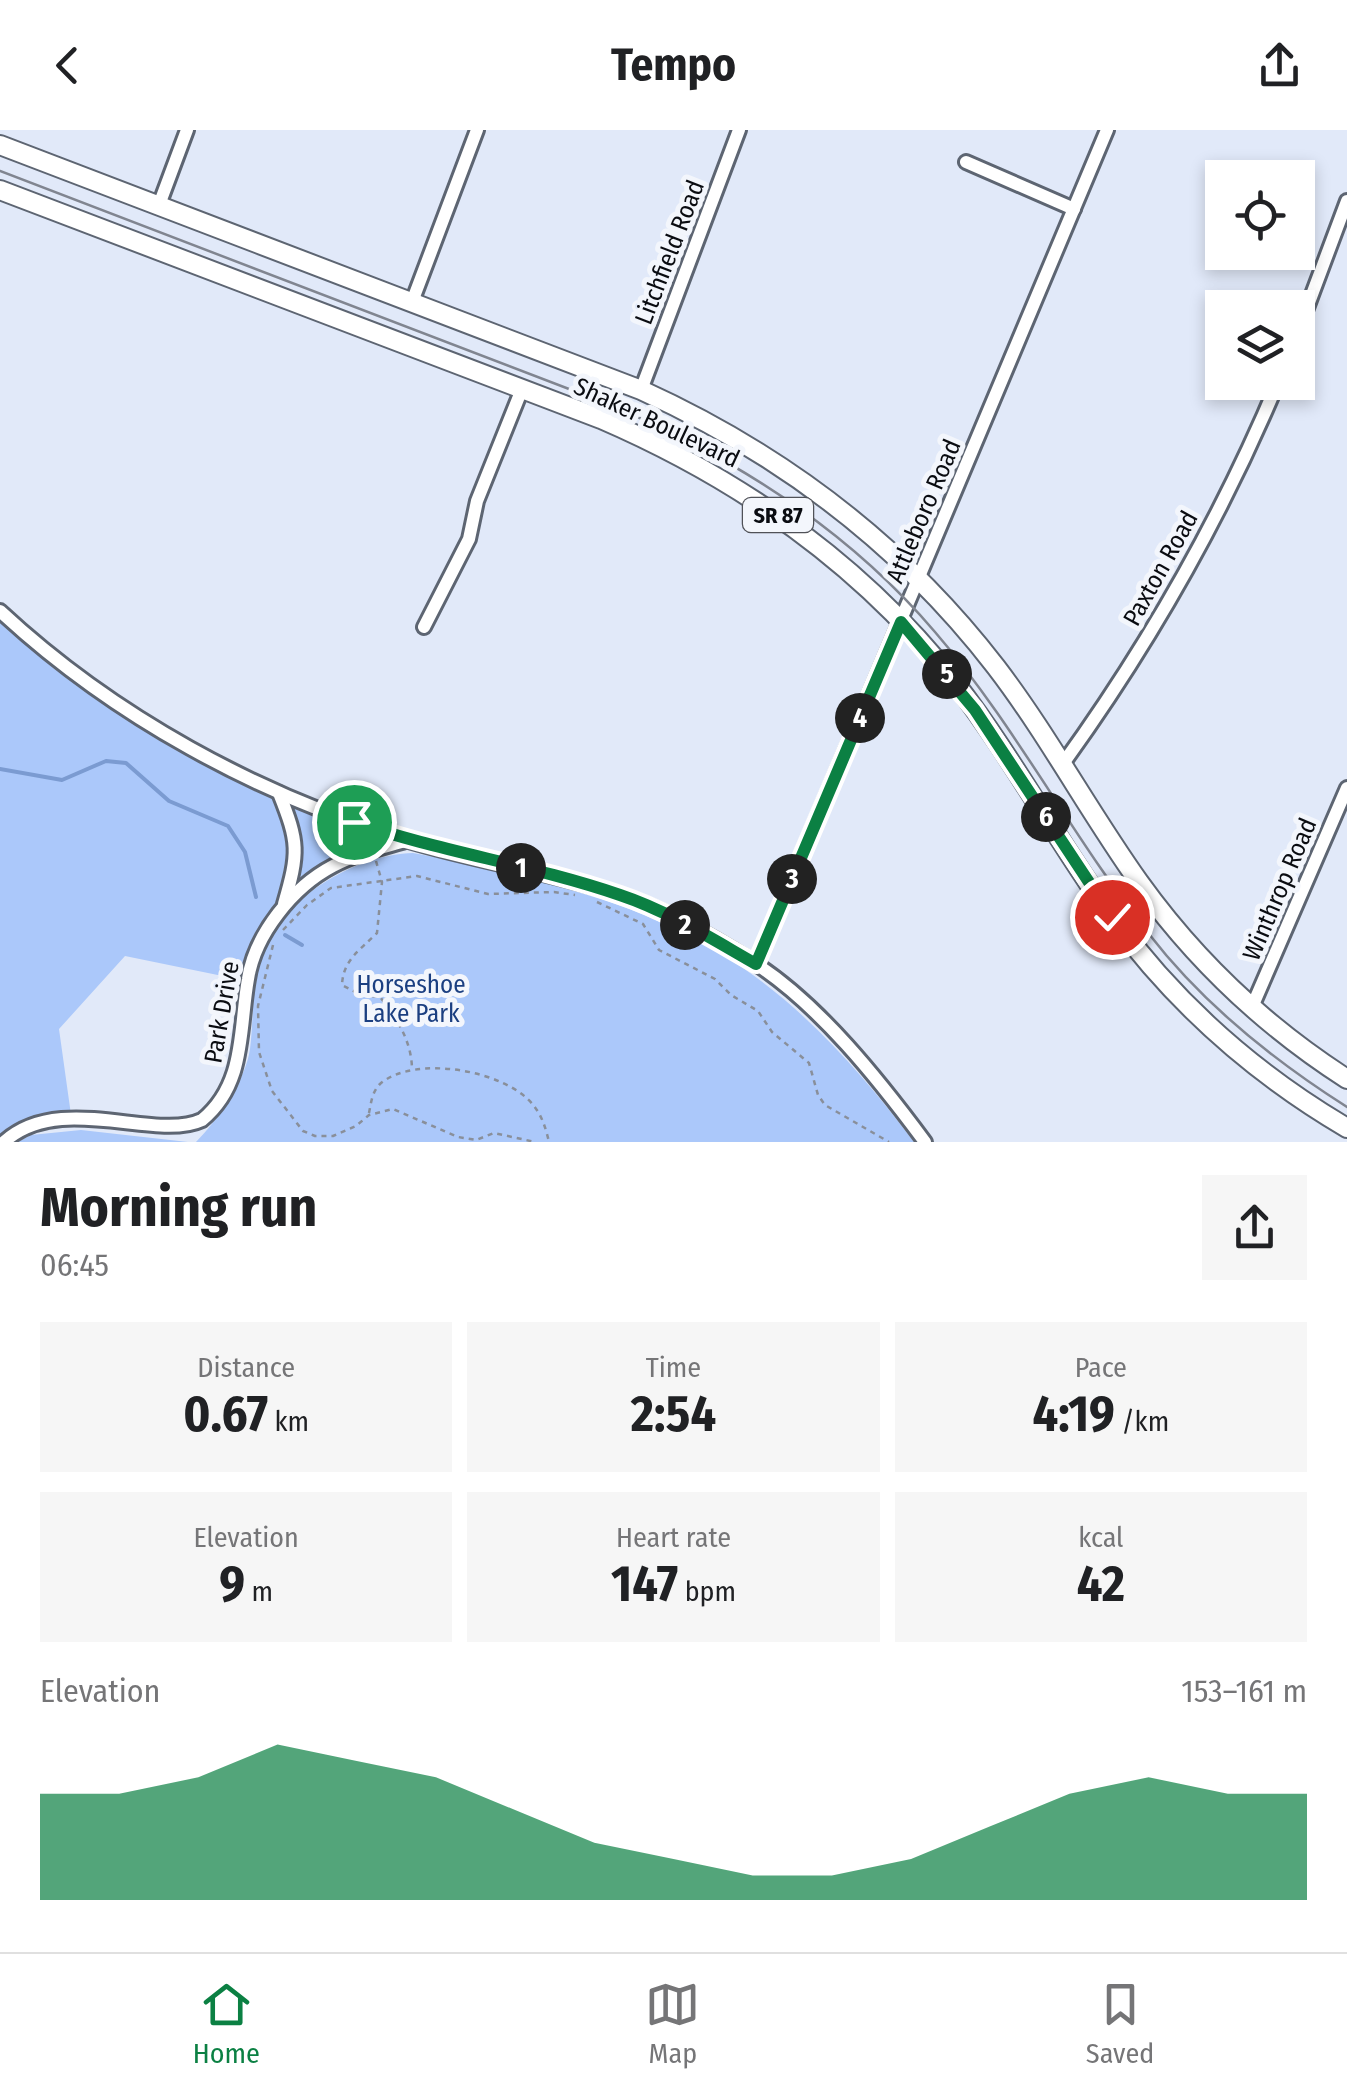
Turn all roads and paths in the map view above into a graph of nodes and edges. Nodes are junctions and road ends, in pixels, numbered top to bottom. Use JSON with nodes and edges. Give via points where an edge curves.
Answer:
{"nodes":[{"id":1,"x":187,"y":130,"type":"edge"},
{"id":2,"x":477,"y":130,"type":"edge"},
{"id":3,"x":739,"y":130,"type":"edge"},
{"id":4,"x":1108,"y":130,"type":"edge"},
{"id":5,"x":0,"y":144,"type":"edge"},
{"id":6,"x":966,"y":162,"type":"dead end"},
{"id":7,"x":0,"y":190,"type":"edge"},
{"id":8,"x":1347,"y":201,"type":"edge"},
{"id":9,"x":159,"y":205,"type":"junction"},
{"id":10,"x":1074,"y":209,"type":"junction"},
{"id":11,"x":1314,"y":290,"type":"edge"},
{"id":12,"x":412,"y":302,"type":"junction"},
{"id":13,"x":522,"y":389,"type":"junction"},
{"id":14,"x":641,"y":390,"type":"junction"},
{"id":15,"x":1269,"y":400,"type":"edge"},
{"id":16,"x":919,"y":577,"type":"junction"},
{"id":17,"x":0,"y":611,"type":"edge"},
{"id":18,"x":901,"y":622,"type":"junction"},
{"id":19,"x":424,"y":627,"type":"dead end"},
{"id":20,"x":1062,"y":765,"type":"junction"},
{"id":21,"x":1347,"y":788,"type":"edge"},
{"id":22,"x":280,"y":793,"type":"junction"},
{"id":23,"x":406,"y":840,"type":"junction"},
{"id":24,"x":372,"y":850,"type":"junction"},
{"id":25,"x":382,"y":882,"type":"junction"},
{"id":26,"x":576,"y":896,"type":"dead end"},
{"id":27,"x":587,"y":899,"type":"dead end"},
{"id":28,"x":284,"y":906,"type":"junction"},
{"id":29,"x":756,"y":964,"type":"junction"},
{"id":30,"x":1252,"y":1007,"type":"junction"},
{"id":31,"x":412,"y":1070,"type":"junction"},
{"id":32,"x":1347,"y":1079,"type":"edge"},
{"id":33,"x":369,"y":1115,"type":"junction"},
{"id":34,"x":1347,"y":1128,"type":"edge"},
{"id":35,"x":476,"y":1141,"type":"edge"},
{"id":36,"x":4,"y":1142,"type":"edge"},
{"id":37,"x":535,"y":1142,"type":"edge"},
{"id":38,"x":549,"y":1142,"type":"edge"},
{"id":39,"x":889,"y":1142,"type":"edge"},
{"id":40,"x":925,"y":1142,"type":"edge"}],
"edges":[{"from":1,"to":9,"type":"street"},
{"from":2,"to":12,"type":"street"},
{"from":3,"to":14,"type":"street","name":"Litchfield Road"},
{"from":4,"to":10,"type":"street","name":"Attleboro Road"},
{"from":5,"to":9,"type":"main road","name":"Shaker Boulevard","number":"SR 87"},
{"from":6,"to":10,"type":"street"},
{"from":7,"to":13,"type":"main road","name":"Shaker Boulevard","number":"SR 87"},
{"from":8,"to":11,"type":"street"},
{"from":9,"to":12,"type":"main road","name":"Shaker Boulevard","number":"SR 87"},
{"from":10,"to":16,"type":"street","name":"Attleboro Road"},
{"from":12,"to":14,"type":"main road","name":"Shaker Boulevard","number":"SR 87"},
{"from":13,"to":18,"type":"main road","name":"Shaker Boulevard","number":"SR 87","via":[[646,439],[738,488],[828,552]]},
{"from":13,"to":19,"type":"street","via":[[477,500],[469,540]]},
{"from":14,"to":16,"type":"main road","name":"Shaker Boulevard","number":"SR 87","via":[[794,474]]},
{"from":15,"to":20,"type":"street","name":"Paxton Road","via":[[1191,564],[1117,689]]},
{"from":16,"to":18,"type":"street","name":"Attleboro Road"},
{"from":16,"to":20,"type":"main road","name":"Shaker Boulevard","number":"SR 87","via":[[998,670]]},
{"from":17,"to":22,"type":"street","via":[[145,721]]},
{"from":18,"to":29,"type":"street","name":"Attleboro Road"},
{"from":18,"to":34,"type":"main road","name":"Shaker Boulevard","number":"SR 87","via":[[975,710],[1112,917],[1160,977],[1252,1064]]},
{"from":20,"to":30,"type":"main road","name":"Shaker Boulevard","number":"SR 87","via":[[1170,923]]},
{"from":21,"to":30,"type":"street","name":"Winthrop Road"},
{"from":22,"to":23,"type":"street"},
{"from":22,"to":28,"type":"street","via":[[297,858]]},
{"from":23,"to":24,"type":"street","name":"Park Drive"},
{"from":23,"to":29,"type":"street","via":[[620,895]]},
{"from":24,"to":25,"type":"path"},
{"from":24,"to":28,"type":"street","name":"Park Drive","via":[[330,867]]},
{"from":25,"to":26,"type":"path","via":[[417,876],[488,894]]},
{"from":25,"to":31,"type":"path","via":[[377,933],[357,949],[342,985],[380,997],[397,1018]]},
{"from":25,"to":33,"type":"path","via":[[331,888],[307,904],[275,940],[258,1006],[264,1073],[303,1132],[334,1136]]},
{"from":27,"to":39,"type":"path","via":[[643,924],[659,950],[715,978],[758,1011],[809,1063],[825,1105]]},
{"from":28,"to":36,"type":"street","name":"Park Drive","via":[[251,962],[242,1044],[230,1084],[202,1120],[168,1133],[46,1124]]},
{"from":29,"to":40,"type":"street","via":[[827,1026]]},
{"from":30,"to":32,"type":"main road","name":"Shaker Boulevard","number":"SR 87"},
{"from":31,"to":33,"type":"path","via":[[378,1086]]},
{"from":31,"to":38,"type":"path","via":[[462,1070],[508,1086],[532,1103]]},
{"from":33,"to":35,"type":"path","via":[[394,1109]]},
{"from":35,"to":37,"type":"path","via":[[494,1132]]}]}
